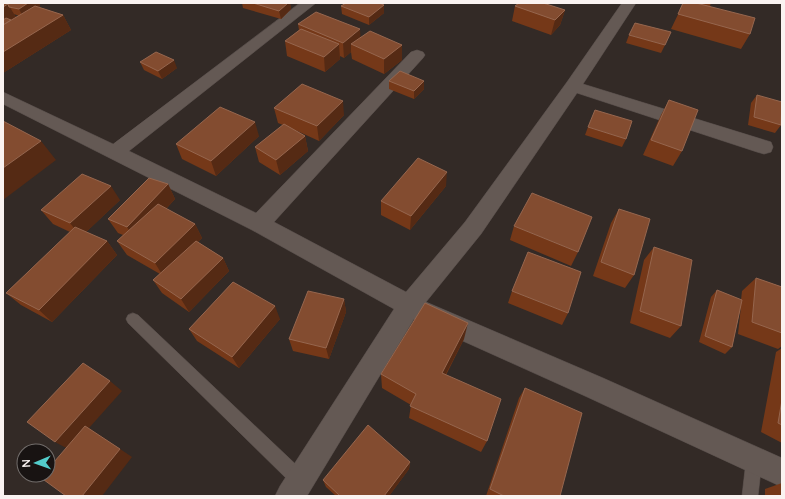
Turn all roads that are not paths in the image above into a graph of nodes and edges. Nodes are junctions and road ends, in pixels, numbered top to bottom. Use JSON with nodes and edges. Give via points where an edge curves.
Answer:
{"nodes":[{"id":1,"x":309,"y":3,"type":"edge"},
{"id":2,"x":629,"y":3,"type":"edge"},
{"id":3,"x":417,"y":55,"type":"dead end"},
{"id":4,"x":573,"y":86,"type":"junction"},
{"id":5,"x":3,"y":97,"type":"edge"},
{"id":6,"x":764,"y":147,"type":"dead end"},
{"id":7,"x":114,"y":153,"type":"junction"},
{"id":8,"x":259,"y":224,"type":"junction"},
{"id":9,"x":409,"y":306,"type":"junction"},
{"id":10,"x":133,"y":319,"type":"dead end"},
{"id":11,"x":754,"y":460,"type":"junction"},
{"id":12,"x":782,"y":473,"type":"edge"},
{"id":13,"x":295,"y":488,"type":"edge"},
{"id":14,"x":750,"y":496,"type":"edge"}],
"edges":[{"from":1,"to":7,"type":"street"},
{"from":2,"to":4,"type":"street"},
{"from":3,"to":8,"type":"street"},
{"from":4,"to":6,"type":"street"},
{"from":4,"to":9,"type":"street","via":[[473,228]]},
{"from":5,"to":7,"type":"street"},
{"from":7,"to":8,"type":"street"},
{"from":8,"to":9,"type":"street"},
{"from":9,"to":11,"type":"street"},
{"from":9,"to":13,"type":"street"},
{"from":10,"to":13,"type":"lane"},
{"from":11,"to":12,"type":"street"},
{"from":11,"to":14,"type":"lane"}]}
